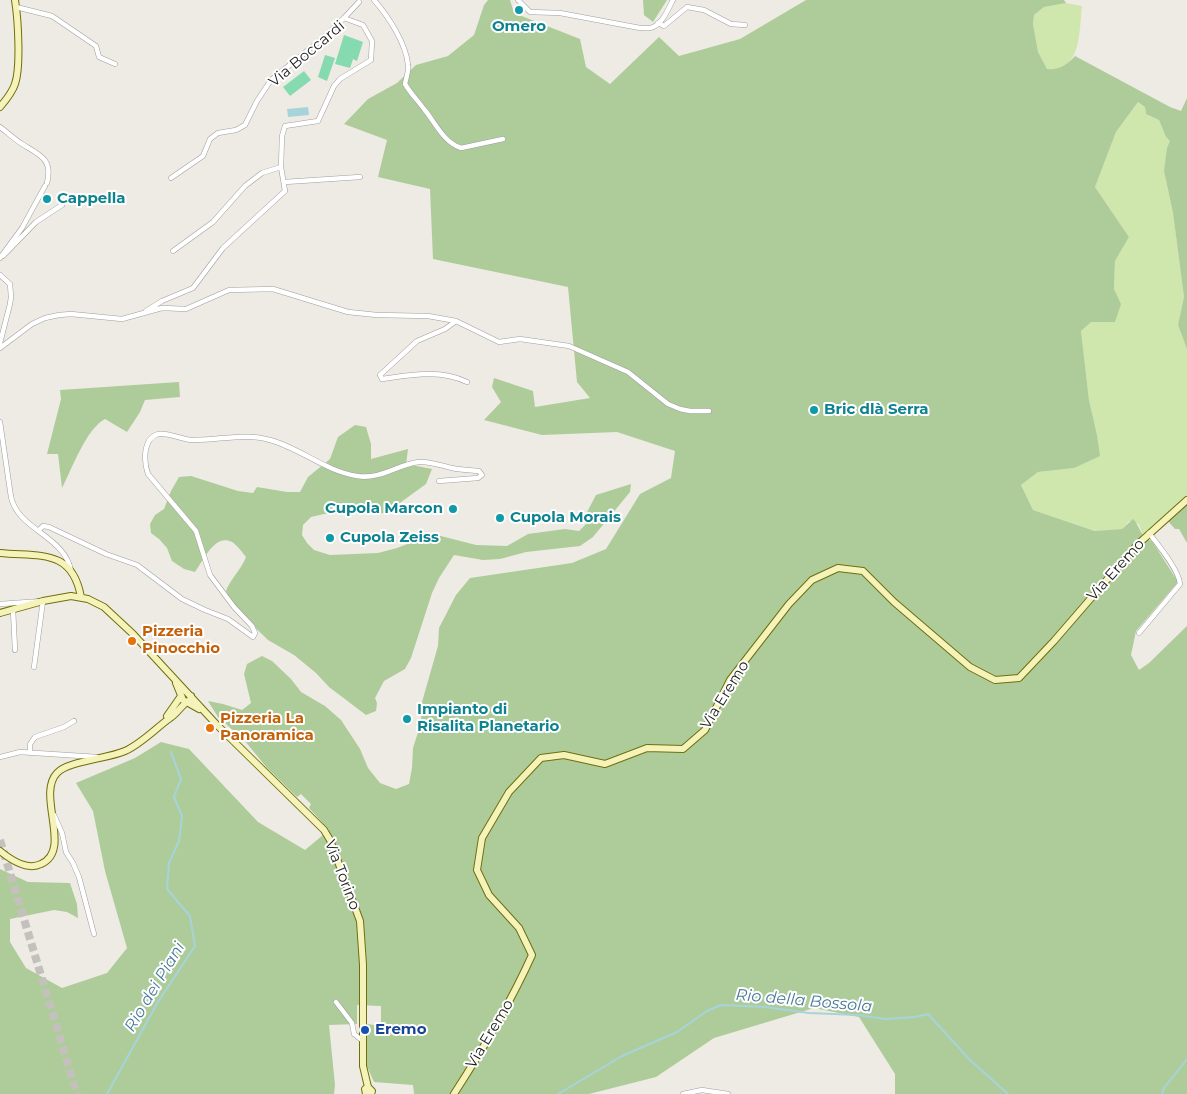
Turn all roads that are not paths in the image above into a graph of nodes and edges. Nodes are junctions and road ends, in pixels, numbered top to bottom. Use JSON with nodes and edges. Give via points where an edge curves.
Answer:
{"nodes":[{"id":1,"x":374,"y":0,"type":"edge"},
{"id":2,"x":518,"y":0,"type":"edge"},
{"id":3,"x":673,"y":0,"type":"edge"},
{"id":4,"x":359,"y":2,"type":"dead end"},
{"id":5,"x":15,"y":3,"type":"edge"},
{"id":6,"x":344,"y":18,"type":"junction"},
{"id":7,"x":658,"y":23,"type":"junction"},
{"id":8,"x":745,"y":25,"type":"dead end"},
{"id":9,"x":115,"y":64,"type":"dead end"},
{"id":10,"x":0,"y":107,"type":"edge"},
{"id":11,"x":0,"y":127,"type":"edge"},
{"id":12,"x":503,"y":138,"type":"dead end"},
{"id":13,"x":280,"y":167,"type":"junction"},
{"id":14,"x":360,"y":177,"type":"dead end"},
{"id":15,"x":171,"y":178,"type":"dead end"},
{"id":16,"x":285,"y":182,"type":"junction"},
{"id":17,"x":62,"y":205,"type":"dead end"},
{"id":18,"x":173,"y":251,"type":"dead end"},
{"id":19,"x":0,"y":259,"type":"edge"},
{"id":20,"x":0,"y":276,"type":"edge"},
{"id":21,"x":140,"y":314,"type":"junction"},
{"id":22,"x":456,"y":321,"type":"junction"},
{"id":23,"x":0,"y":343,"type":"edge"},
{"id":24,"x":0,"y":348,"type":"edge"},
{"id":25,"x":466,"y":382,"type":"dead end"},
{"id":26,"x":709,"y":411,"type":"dead end"},
{"id":27,"x":0,"y":422,"type":"edge"},
{"id":28,"x":439,"y":482,"type":"dead end"},
{"id":29,"x":1187,"y":500,"type":"edge"},
{"id":30,"x":39,"y":530,"type":"junction"},
{"id":31,"x":1149,"y":533,"type":"junction"},
{"id":32,"x":0,"y":553,"type":"edge"},
{"id":33,"x":72,"y":572,"type":"junction"},
{"id":34,"x":81,"y":597,"type":"junction"},
{"id":35,"x":43,"y":601,"type":"junction"},
{"id":36,"x":0,"y":604,"type":"edge"},
{"id":37,"x":13,"y":609,"type":"junction"},
{"id":38,"x":0,"y":613,"type":"edge"},
{"id":39,"x":1139,"y":633,"type":"dead end"},
{"id":40,"x":15,"y":650,"type":"dead end"},
{"id":41,"x":34,"y":667,"type":"dead end"},
{"id":42,"x":186,"y":697,"type":"junction"},
{"id":43,"x":74,"y":721,"type":"dead end"},
{"id":44,"x":30,"y":753,"type":"junction"},
{"id":45,"x":0,"y":757,"type":"edge"},
{"id":46,"x":106,"y":757,"type":"junction"},
{"id":47,"x":52,"y":813,"type":"junction"},
{"id":48,"x":0,"y":852,"type":"edge"},
{"id":49,"x":94,"y":934,"type":"dead end"},
{"id":50,"x":336,"y":1002,"type":"dead end"},
{"id":51,"x":363,"y":1041,"type":"junction"},
{"id":52,"x":371,"y":1092,"type":"edge"},
{"id":53,"x":454,"y":1094,"type":"edge"},
{"id":54,"x":683,"y":1094,"type":"edge"},
{"id":55,"x":728,"y":1094,"type":"edge"}],
"edges":[{"from":1,"to":12,"type":"street","via":[[391,23],[404,50],[408,68],[405,84],[449,141],[461,148]]},
{"from":2,"to":7,"type":"street","via":[[530,12],[560,13],[640,28],[653,27]]},
{"from":3,"to":7,"type":"street"},
{"from":4,"to":6,"type":"street"},
{"from":5,"to":9,"type":"street","via":[[52,16],[96,46],[99,57]]},
{"from":5,"to":10,"type":"street","via":[[16,82]]},
{"from":6,"to":13,"type":"street","name":"Via Boccardi","via":[[364,25],[372,41],[371,60],[340,79],[318,121],[285,126]]},
{"from":6,"to":15,"type":"street","name":"Via Boccardi","via":[[271,80],[245,125],[210,139],[203,156]]},
{"from":7,"to":8,"type":"street","via":[[664,26],[688,7],[704,10],[731,24]]},
{"from":11,"to":19,"type":"street","via":[[43,157],[49,176],[22,228]]},
{"from":13,"to":16,"type":"street","name":"Via Boccardi"},
{"from":13,"to":18,"type":"street","via":[[262,173],[245,186],[213,222]]},
{"from":14,"to":16,"type":"street"},
{"from":16,"to":21,"type":"street","via":[[285,191],[224,248],[194,288]]},
{"from":17,"to":19,"type":"street","via":[[36,222]]},
{"from":20,"to":23,"type":"street","via":[[10,284],[11,297]]},
{"from":21,"to":22,"type":"street","via":[[162,308],[186,309],[229,290],[273,289],[348,312],[428,316]]},
{"from":21,"to":24,"type":"street","via":[[122,319],[72,314],[45,318]]},
{"from":22,"to":25,"type":"street","via":[[417,341],[380,375],[382,379],[442,373]]},
{"from":22,"to":26,"type":"street","via":[[498,342],[520,339],[569,346],[628,372],[668,404],[690,411]]},
{"from":27,"to":30,"type":"street","via":[[12,502],[21,516]]},
{"from":28,"to":30,"type":"street","via":[[482,475],[479,471],[422,462],[358,477],[266,438],[243,436],[193,440],[160,434],[154,436],[145,452],[148,474],[196,531],[210,575],[252,626],[253,637],[228,618],[182,599],[137,565],[49,527],[43,526]]},
{"from":29,"to":31,"type":"street","name":"Via Eremo"},
{"from":30,"to":33,"type":"street","via":[[54,542],[69,562]]},
{"from":31,"to":39,"type":"street","via":[[1180,584]]},
{"from":31,"to":53,"type":"street","name":"Via Eremo","via":[[1019,678],[995,680],[970,667],[863,571],[838,568],[812,580],[789,604],[730,680],[705,730],[683,749],[647,748],[605,764],[564,755],[541,758],[509,792],[491,822],[482,838],[476,870],[488,895],[519,928],[532,955],[483,1049]]},
{"from":32,"to":33,"type":"street","via":[[52,557]]},
{"from":33,"to":34,"type":"street"},
{"from":34,"to":35,"type":"street"},
{"from":34,"to":42,"type":"street","name":"Via Torino","via":[[109,611],[146,647]]},
{"from":35,"to":36,"type":"street"},
{"from":35,"to":37,"type":"street"},
{"from":35,"to":41,"type":"street"},
{"from":37,"to":38,"type":"street"},
{"from":37,"to":40,"type":"street"},
{"from":42,"to":46,"type":"street","via":[[170,719],[136,745]]},
{"from":42,"to":51,"type":"street","name":"Via Torino","via":[[203,708],[314,819],[330,840],[360,921]]},
{"from":43,"to":44,"type":"street","via":[[35,737],[30,744]]},
{"from":44,"to":45,"type":"street"},
{"from":44,"to":46,"type":"street"},
{"from":46,"to":47,"type":"street","via":[[57,772],[50,783]]},
{"from":47,"to":48,"type":"street","via":[[53,850],[47,862],[36,867],[23,865]]},
{"from":47,"to":49,"type":"street","via":[[79,877]]},
{"from":50,"to":51,"type":"street","via":[[352,1023],[354,1034]]},
{"from":51,"to":52,"type":"street","name":"Via Torino","via":[[363,1066]]},
{"from":54,"to":55,"type":"street","via":[[702,1090]]}]}
